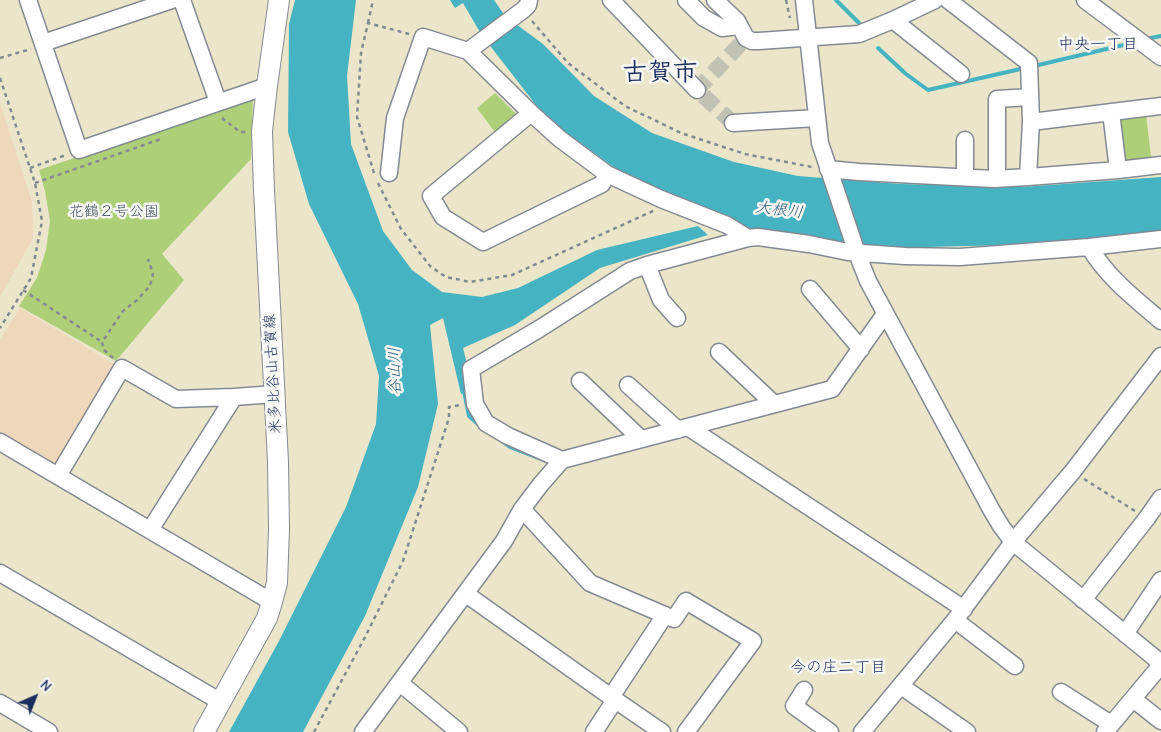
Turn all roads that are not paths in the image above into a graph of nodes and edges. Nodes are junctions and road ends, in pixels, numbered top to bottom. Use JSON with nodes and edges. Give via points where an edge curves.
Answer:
{"nodes":[{"id":1,"x":28,"y":0,"type":"edge"},
{"id":2,"x":172,"y":0,"type":"edge"},
{"id":3,"x":182,"y":0,"type":"edge"},
{"id":4,"x":279,"y":0,"type":"edge"},
{"id":5,"x":611,"y":0,"type":"edge"},
{"id":6,"x":686,"y":0,"type":"edge"},
{"id":7,"x":715,"y":0,"type":"edge"},
{"id":8,"x":804,"y":0,"type":"edge"},
{"id":9,"x":935,"y":0,"type":"edge"},
{"id":10,"x":948,"y":0,"type":"edge"},
{"id":11,"x":1085,"y":0,"type":"edge"},
{"id":12,"x":526,"y":5,"type":"edge"},
{"id":13,"x":893,"y":20,"type":"junction"},
{"id":14,"x":739,"y":26,"type":"junction"},
{"id":15,"x":808,"y":38,"type":"junction"},
{"id":16,"x":43,"y":43,"type":"junction"},
{"id":17,"x":468,"y":50,"type":"junction"},
{"id":18,"x":1161,"y":57,"type":"edge"},
{"id":19,"x":961,"y":74,"type":"dead end"},
{"id":20,"x":267,"y":86,"type":"junction"},
{"id":21,"x":697,"y":90,"type":"dead end"},
{"id":22,"x":1030,"y":97,"type":"junction"},
{"id":23,"x":1161,"y":106,"type":"edge"},
{"id":24,"x":220,"y":110,"type":"junction"},
{"id":25,"x":1111,"y":112,"type":"junction"},
{"id":26,"x":531,"y":113,"type":"junction"},
{"id":27,"x":817,"y":118,"type":"junction"},
{"id":28,"x":1031,"y":122,"type":"junction"},
{"id":29,"x":733,"y":123,"type":"dead end"},
{"id":30,"x":965,"y":140,"type":"dead end"},
{"id":31,"x":1161,"y":165,"type":"edge"},
{"id":32,"x":821,"y":168,"type":"junction"},
{"id":33,"x":1118,"y":170,"type":"junction"},
{"id":34,"x":389,"y":173,"type":"dead end"},
{"id":35,"x":607,"y":174,"type":"junction"},
{"id":36,"x":966,"y":177,"type":"junction"},
{"id":37,"x":1028,"y":177,"type":"junction"},
{"id":38,"x":997,"y":179,"type":"junction"},
{"id":39,"x":748,"y":238,"type":"junction"},
{"id":40,"x":1161,"y":239,"type":"edge"},
{"id":41,"x":1089,"y":247,"type":"junction"},
{"id":42,"x":856,"y":251,"type":"junction"},
{"id":43,"x":647,"y":265,"type":"junction"},
{"id":44,"x":810,"y":289,"type":"dead end"},
{"id":45,"x":885,"y":314,"type":"junction"},
{"id":46,"x":677,"y":318,"type":"dead end"},
{"id":47,"x":1161,"y":321,"type":"edge"},
{"id":48,"x":861,"y":349,"type":"junction"},
{"id":49,"x":719,"y":352,"type":"dead end"},
{"id":50,"x":1161,"y":356,"type":"edge"},
{"id":51,"x":580,"y":381,"type":"dead end"},
{"id":52,"x":628,"y":385,"type":"dead end"},
{"id":53,"x":274,"y":394,"type":"junction"},
{"id":54,"x":234,"y":397,"type":"junction"},
{"id":55,"x":774,"y":404,"type":"junction"},
{"id":56,"x":683,"y":428,"type":"junction"},
{"id":57,"x":641,"y":439,"type":"junction"},
{"id":58,"x":0,"y":442,"type":"edge"},
{"id":59,"x":562,"y":460,"type":"junction"},
{"id":60,"x":58,"y":476,"type":"junction"},
{"id":61,"x":1161,"y":498,"type":"edge"},
{"id":62,"x":522,"y":509,"type":"junction"},
{"id":63,"x":150,"y":530,"type":"junction"},
{"id":64,"x":1013,"y":542,"type":"junction"},
{"id":65,"x":0,"y":572,"type":"edge"},
{"id":66,"x":1161,"y":580,"type":"edge"},
{"id":67,"x":466,"y":594,"type":"junction"},
{"id":68,"x":1083,"y":600,"type":"junction"},
{"id":69,"x":272,"y":602,"type":"junction"},
{"id":70,"x":959,"y":614,"type":"junction"},
{"id":71,"x":665,"y":615,"type":"junction"},
{"id":72,"x":1124,"y":634,"type":"junction"},
{"id":73,"x":1161,"y":664,"type":"edge"},
{"id":74,"x":1015,"y":666,"type":"dead end"},
{"id":75,"x":400,"y":683,"type":"junction"},
{"id":76,"x":901,"y":686,"type":"junction"},
{"id":77,"x":804,"y":690,"type":"dead end"},
{"id":78,"x":1060,"y":692,"type":"dead end"},
{"id":79,"x":613,"y":699,"type":"junction"},
{"id":80,"x":1133,"y":699,"type":"junction"},
{"id":81,"x":221,"y":702,"type":"junction"},
{"id":82,"x":0,"y":703,"type":"edge"},
{"id":83,"x":1161,"y":721,"type":"edge"},
{"id":84,"x":1108,"y":728,"type":"edge"},
{"id":85,"x":40,"y":730,"type":"edge"},
{"id":86,"x":204,"y":732,"type":"edge"},
{"id":87,"x":363,"y":732,"type":"edge"},
{"id":88,"x":459,"y":732,"type":"edge"},
{"id":89,"x":594,"y":732,"type":"edge"},
{"id":90,"x":662,"y":732,"type":"edge"},
{"id":91,"x":686,"y":732,"type":"edge"},
{"id":92,"x":830,"y":732,"type":"edge"},
{"id":93,"x":862,"y":732,"type":"edge"},
{"id":94,"x":967,"y":732,"type":"edge"}],
"edges":[{"from":1,"to":16,"type":"street"},
{"from":2,"to":16,"type":"street"},
{"from":3,"to":24,"type":"street"},
{"from":4,"to":20,"type":"main road","name":"米多比谷山古賀線"},
{"from":5,"to":21,"type":"street"},
{"from":6,"to":14,"type":"street","via":[[704,18],[722,28]]},
{"from":7,"to":14,"type":"street"},
{"from":8,"to":15,"type":"street"},
{"from":9,"to":13,"type":"street"},
{"from":10,"to":22,"type":"street","via":[[1029,63]]},
{"from":11,"to":18,"type":"street"},
{"from":12,"to":17,"type":"street"},
{"from":13,"to":15,"type":"street","via":[[860,34]]},
{"from":13,"to":19,"type":"street"},
{"from":14,"to":15,"type":"street","via":[[746,38],[752,41]]},
{"from":15,"to":27,"type":"street"},
{"from":16,"to":24,"type":"street","via":[[79,150]]},
{"from":17,"to":26,"type":"street"},
{"from":17,"to":34,"type":"street","via":[[422,37],[395,118]]},
{"from":20,"to":24,"type":"street"},
{"from":20,"to":53,"type":"main road","name":"米多比谷山古賀線","via":[[262,131]]},
{"from":22,"to":28,"type":"street"},
{"from":22,"to":38,"type":"street","via":[[998,99]]},
{"from":23,"to":25,"type":"street"},
{"from":25,"to":28,"type":"street"},
{"from":25,"to":33,"type":"street"},
{"from":26,"to":35,"type":"street"},
{"from":26,"to":35,"type":"street","via":[[431,196],[443,217],[483,242],[602,184]]},
{"from":27,"to":29,"type":"street"},
{"from":27,"to":32,"type":"street"},
{"from":28,"to":37,"type":"street"},
{"from":30,"to":36,"type":"street"},
{"from":31,"to":33,"type":"street"},
{"from":32,"to":36,"type":"street"},
{"from":32,"to":42,"type":"street"},
{"from":33,"to":37,"type":"street"},
{"from":35,"to":39,"type":"street","via":[[728,225]]},
{"from":36,"to":38,"type":"street"},
{"from":37,"to":38,"type":"street"},
{"from":39,"to":42,"type":"street"},
{"from":39,"to":43,"type":"street"},
{"from":40,"to":41,"type":"street"},
{"from":41,"to":42,"type":"street","via":[[960,257]]},
{"from":41,"to":47,"type":"street","via":[[1120,286]]},
{"from":42,"to":45,"type":"street"},
{"from":43,"to":46,"type":"street","via":[[662,300]]},
{"from":43,"to":59,"type":"street","via":[[630,271],[471,369],[475,404],[486,422],[508,436]]},
{"from":44,"to":48,"type":"street"},
{"from":45,"to":48,"type":"street"},
{"from":45,"to":64,"type":"street","via":[[1000,526]]},
{"from":48,"to":55,"type":"street","via":[[832,389]]},
{"from":49,"to":55,"type":"street"},
{"from":50,"to":64,"type":"street","via":[[1073,471]]},
{"from":51,"to":57,"type":"street"},
{"from":52,"to":56,"type":"street"},
{"from":53,"to":54,"type":"street"},
{"from":53,"to":69,"type":"main road","name":"米多比谷山古賀線","via":[[279,529],[277,583]]},
{"from":54,"to":60,"type":"street","via":[[176,399],[122,368]]},
{"from":54,"to":63,"type":"street"},
{"from":55,"to":56,"type":"street"},
{"from":56,"to":57,"type":"street"},
{"from":56,"to":70,"type":"street"},
{"from":57,"to":59,"type":"street"},
{"from":58,"to":60,"type":"street"},
{"from":59,"to":62,"type":"street"},
{"from":60,"to":63,"type":"street"},
{"from":61,"to":68,"type":"street"},
{"from":62,"to":67,"type":"street","via":[[504,541]]},
{"from":62,"to":71,"type":"street","via":[[590,583]]},
{"from":63,"to":69,"type":"street"},
{"from":64,"to":68,"type":"street"},
{"from":64,"to":70,"type":"street"},
{"from":65,"to":81,"type":"street"},
{"from":66,"to":72,"type":"street"},
{"from":67,"to":75,"type":"street"},
{"from":67,"to":79,"type":"street"},
{"from":68,"to":72,"type":"street"},
{"from":69,"to":81,"type":"main road","name":"米多比谷山古賀線","via":[[267,618]]},
{"from":70,"to":74,"type":"street"},
{"from":70,"to":76,"type":"street"},
{"from":71,"to":79,"type":"street"},
{"from":71,"to":91,"type":"street","via":[[674,620],[686,601],[754,641]]},
{"from":72,"to":73,"type":"street"},
{"from":73,"to":80,"type":"street"},
{"from":75,"to":87,"type":"street"},
{"from":75,"to":88,"type":"street"},
{"from":76,"to":93,"type":"street"},
{"from":76,"to":94,"type":"street"},
{"from":77,"to":92,"type":"street","via":[[794,706]]},
{"from":78,"to":84,"type":"street"},
{"from":79,"to":89,"type":"street"},
{"from":79,"to":90,"type":"street"},
{"from":80,"to":83,"type":"street"},
{"from":80,"to":84,"type":"street"},
{"from":81,"to":86,"type":"main road","name":"米多比谷山古賀線"},
{"from":82,"to":85,"type":"street"}]}
